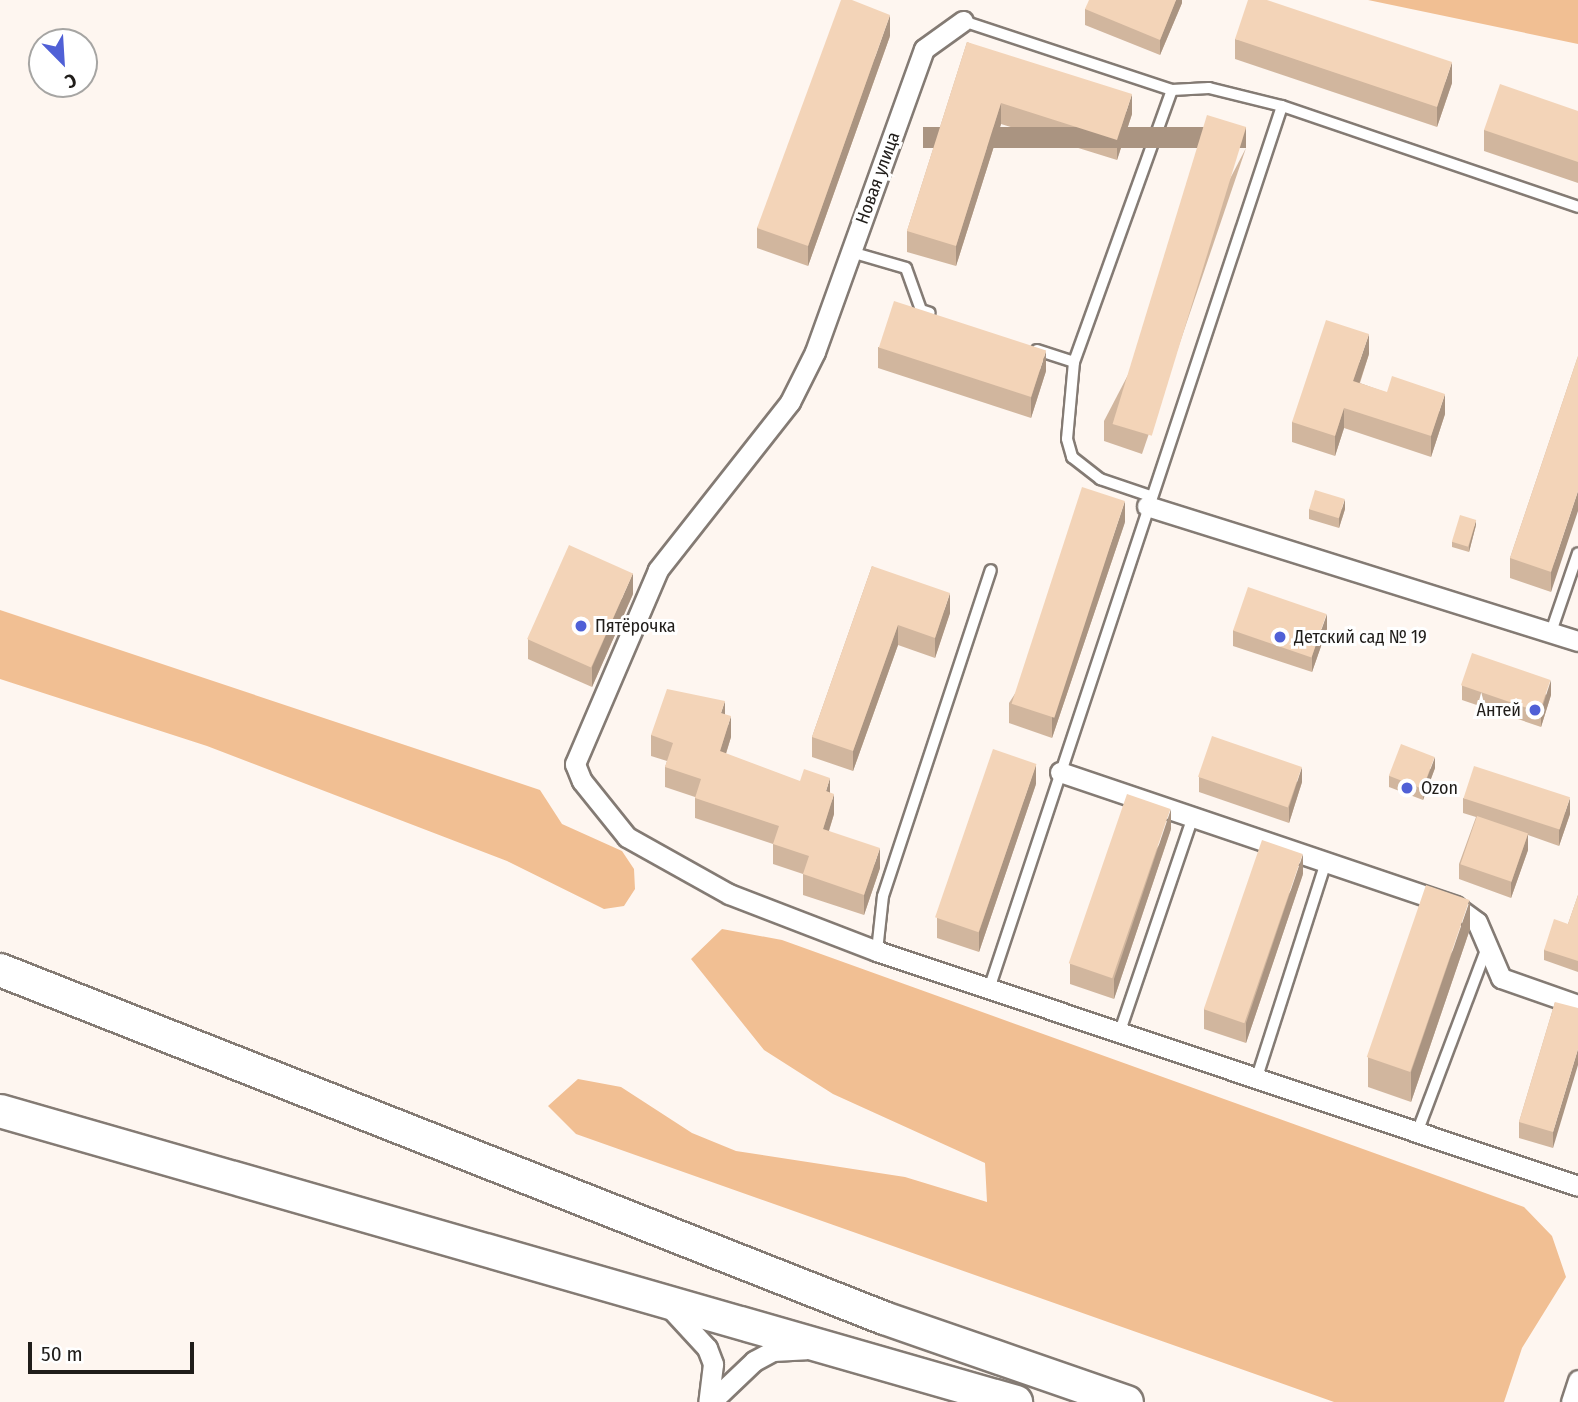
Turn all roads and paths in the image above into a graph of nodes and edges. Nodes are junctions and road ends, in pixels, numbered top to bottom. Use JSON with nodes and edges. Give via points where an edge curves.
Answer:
{"nodes":[{"id":1,"x":963,"y":21,"type":"joint"},
{"id":2,"x":1172,"y":90,"type":"junction"},
{"id":3,"x":1282,"y":106,"type":"junction"},
{"id":4,"x":1578,"y":208,"type":"edge"},
{"id":5,"x":851,"y":253,"type":"junction"},
{"id":6,"x":946,"y":319,"type":"edge"},
{"id":7,"x":1023,"y":345,"type":"edge"},
{"id":8,"x":1074,"y":362,"type":"junction"},
{"id":9,"x":1149,"y":501,"type":"junction"},
{"id":10,"x":1578,"y":553,"type":"edge"},
{"id":11,"x":991,"y":570,"type":"dead end"},
{"id":12,"x":1551,"y":632,"type":"junction"},
{"id":13,"x":1578,"y":641,"type":"edge"},
{"id":14,"x":1060,"y":772,"type":"junction"},
{"id":15,"x":1193,"y":817,"type":"junction"},
{"id":16,"x":1326,"y":862,"type":"junction"},
{"id":17,"x":1486,"y":950,"type":"junction"},
{"id":18,"x":877,"y":951,"type":"junction"},
{"id":19,"x":6,"y":974,"type":"edge"},
{"id":20,"x":989,"y":989,"type":"junction"},
{"id":21,"x":1578,"y":1005,"type":"edge"},
{"id":22,"x":1120,"y":1031,"type":"junction"},
{"id":23,"x":1257,"y":1077,"type":"junction"},
{"id":24,"x":0,"y":1111,"type":"edge"},
{"id":25,"x":1418,"y":1130,"type":"junction"},
{"id":26,"x":1578,"y":1186,"type":"edge"},
{"id":27,"x":655,"y":1300,"type":"junction"},
{"id":28,"x":841,"y":1349,"type":"junction"},
{"id":29,"x":1578,"y":1380,"type":"edge"},
{"id":30,"x":709,"y":1402,"type":"edge"},
{"id":31,"x":1016,"y":1402,"type":"edge"},
{"id":32,"x":1127,"y":1402,"type":"edge"},
{"id":33,"x":1572,"y":1402,"type":"edge"}],
"edges":[{"from":1,"to":2,"type":"lane"},
{"from":1,"to":5,"type":"street","name":"Новая улица","via":[[924,49]]},
{"from":2,"to":3,"type":"lane","via":[[1209,88]]},
{"from":2,"to":8,"type":"lane"},
{"from":3,"to":4,"type":"lane"},
{"from":3,"to":9,"type":"lane"},
{"from":5,"to":6,"type":"lane","via":[[906,268],[921,310]]},
{"from":5,"to":18,"type":"street","name":"Новая улица","via":[[815,352],[790,402],[658,570],[575,764],[610,821],[661,860]]},
{"from":7,"to":8,"type":"lane"},
{"from":8,"to":9,"type":"lane","via":[[1068,439],[1072,457],[1100,479]]},
{"from":9,"to":12,"type":"street"},
{"from":9,"to":14,"type":"lane"},
{"from":10,"to":12,"type":"lane"},
{"from":11,"to":18,"type":"lane","via":[[883,896]]},
{"from":12,"to":13,"type":"street"},
{"from":14,"to":15,"type":"street"},
{"from":14,"to":20,"type":"lane"},
{"from":15,"to":16,"type":"street"},
{"from":15,"to":22,"type":"lane"},
{"from":16,"to":17,"type":"street","via":[[1468,912]]},
{"from":16,"to":23,"type":"lane"},
{"from":17,"to":21,"type":"street","via":[[1501,978]]},
{"from":17,"to":25,"type":"lane"},
{"from":18,"to":20,"type":"street"},
{"from":19,"to":32,"type":"highway","via":[[884,1318]]},
{"from":20,"to":22,"type":"street"},
{"from":22,"to":23,"type":"street"},
{"from":23,"to":25,"type":"street"},
{"from":24,"to":27,"type":"highway"},
{"from":25,"to":26,"type":"street"},
{"from":27,"to":28,"type":"highway"},
{"from":27,"to":30,"type":"street","via":[[687,1321],[707,1348],[713,1364]]},
{"from":28,"to":30,"type":"street","via":[[773,1351],[738,1372]]},
{"from":28,"to":31,"type":"highway"},
{"from":29,"to":33,"type":"street"}]}
